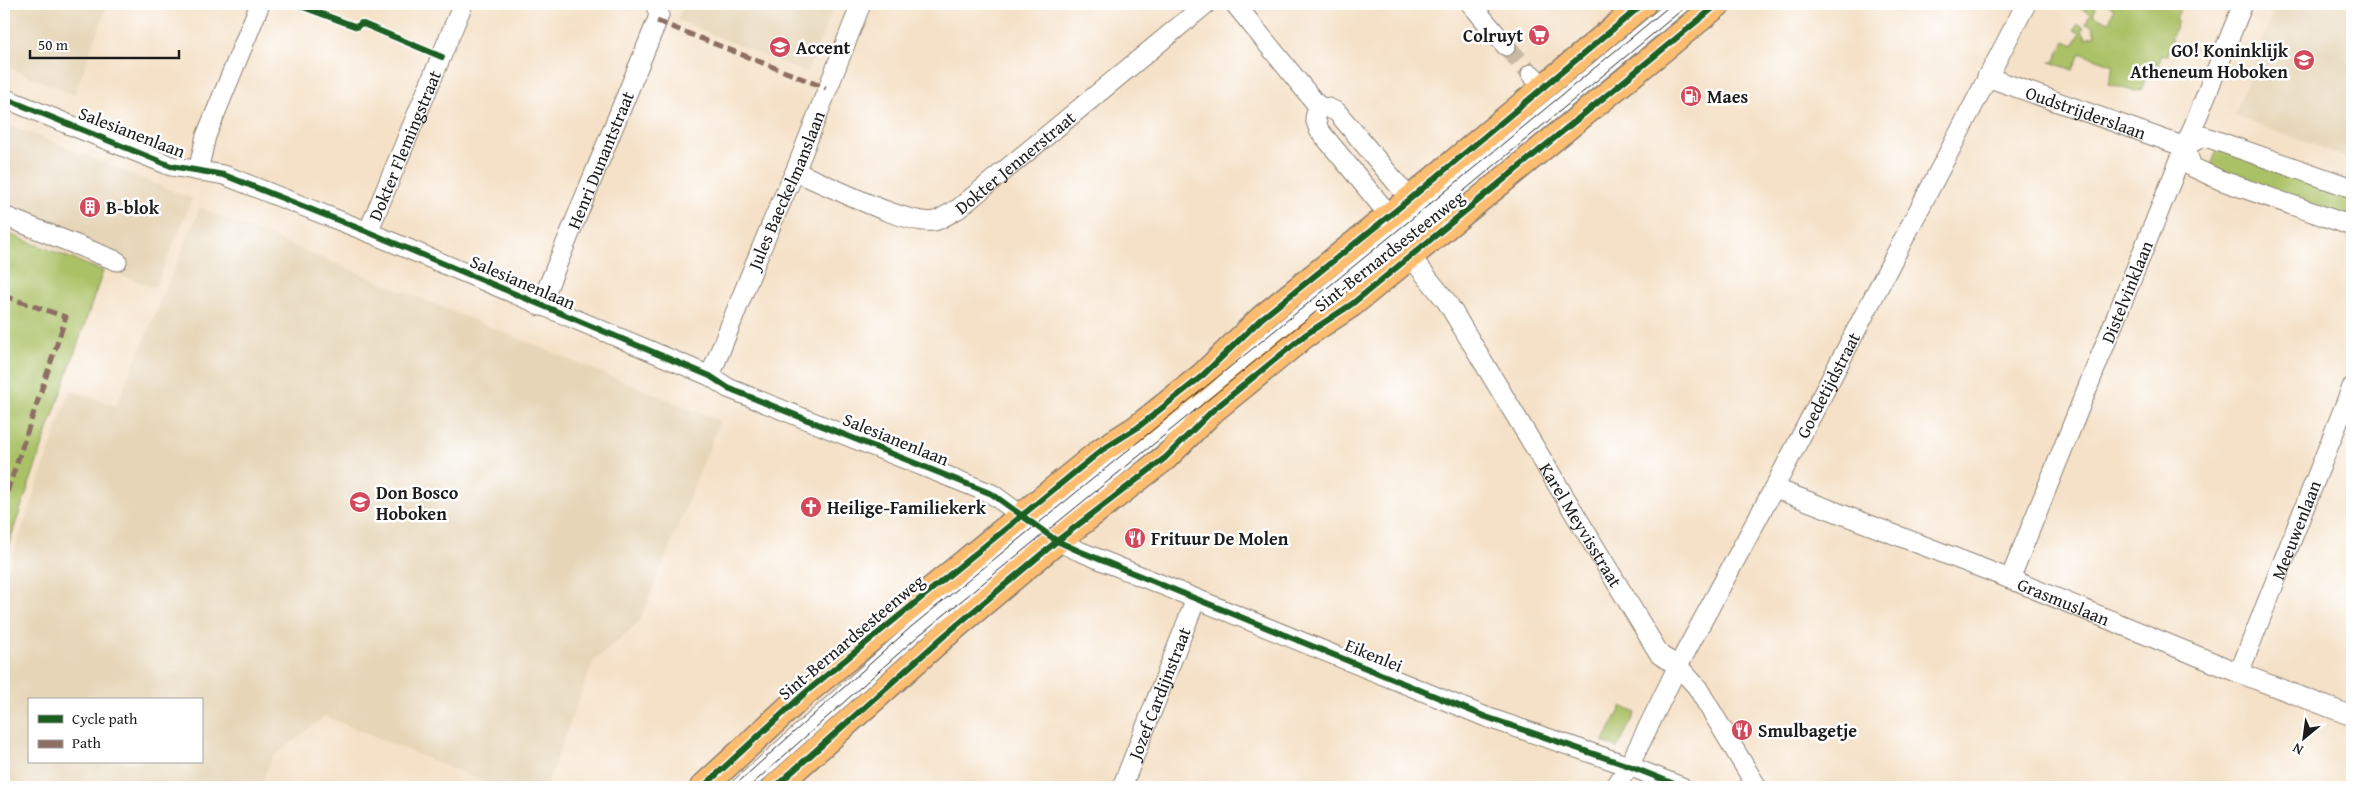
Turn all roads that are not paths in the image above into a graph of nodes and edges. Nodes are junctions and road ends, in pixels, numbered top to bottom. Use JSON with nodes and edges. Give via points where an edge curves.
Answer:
{"nodes":[{"id":1,"x":260,"y":4,"type":"edge"},
{"id":2,"x":463,"y":4,"type":"edge"},
{"id":3,"x":861,"y":4,"type":"edge"},
{"id":4,"x":1206,"y":4,"type":"edge"},
{"id":5,"x":1235,"y":4,"type":"edge"},
{"id":6,"x":1471,"y":4,"type":"edge"},
{"id":7,"x":1643,"y":4,"type":"edge"},
{"id":8,"x":1680,"y":4,"type":"edge"},
{"id":9,"x":1718,"y":4,"type":"edge"},
{"id":10,"x":2026,"y":4,"type":"edge"},
{"id":11,"x":2243,"y":4,"type":"edge"},
{"id":12,"x":657,"y":9,"type":"edge"},
{"id":13,"x":1506,"y":46,"type":"tunnel mouth"},
{"id":14,"x":1987,"y":77,"type":"junction"},
{"id":15,"x":6,"y":104,"type":"edge"},
{"id":16,"x":1318,"y":106,"type":"junction"},
{"id":17,"x":2185,"y":147,"type":"junction"},
{"id":18,"x":1375,"y":158,"type":"junction"},
{"id":19,"x":198,"y":170,"type":"junction"},
{"id":20,"x":795,"y":173,"type":"junction"},
{"id":21,"x":1356,"y":175,"type":"junction"},
{"id":22,"x":2352,"y":188,"type":"edge"},
{"id":23,"x":1410,"y":200,"type":"junction"},
{"id":24,"x":1389,"y":215,"type":"junction"},
{"id":25,"x":4,"y":216,"type":"edge"},
{"id":26,"x":2352,"y":226,"type":"edge"},
{"id":27,"x":368,"y":232,"type":"junction"},
{"id":28,"x":1410,"y":256,"type":"junction"},
{"id":29,"x":117,"y":261,"type":"dead end"},
{"id":30,"x":540,"y":306,"type":"junction"},
{"id":31,"x":710,"y":376,"type":"junction"},
{"id":32,"x":2352,"y":387,"type":"edge"},
{"id":33,"x":1774,"y":488,"type":"junction"},
{"id":34,"x":1040,"y":528,"type":"junction"},
{"id":35,"x":2010,"y":578,"type":"junction"},
{"id":36,"x":1196,"y":599,"type":"junction"},
{"id":37,"x":1678,"y":666,"type":"junction"},
{"id":38,"x":2239,"y":672,"type":"junction"},
{"id":39,"x":2352,"y":716,"type":"edge"},
{"id":40,"x":1629,"y":766,"type":"junction"},
{"id":41,"x":703,"y":787,"type":"edge"},
{"id":42,"x":741,"y":787,"type":"edge"},
{"id":43,"x":775,"y":787,"type":"edge"},
{"id":44,"x":1122,"y":787,"type":"edge"},
{"id":45,"x":1615,"y":787,"type":"edge"},
{"id":46,"x":1682,"y":787,"type":"edge"},
{"id":47,"x":1757,"y":787,"type":"edge"}],
"edges":[{"from":1,"to":19,"type":"street","via":[[206,136]]},
{"from":2,"to":27,"type":"street","name":"Dokter Flemingstraat"},
{"from":3,"to":20,"type":"street","name":"Jules Baeckelmanslaan"},
{"from":4,"to":20,"type":"street","name":"Dokter Jennerstraat","via":[[958,209],[934,221],[913,220]]},
{"from":5,"to":16,"type":"street"},
{"from":6,"to":13,"type":"street"},
{"from":7,"to":23,"type":"main road","name":"Sint-Bernardsesteenweg","via":[[1537,80]]},
{"from":8,"to":34,"type":"street"},
{"from":9,"to":28,"type":"main road","name":"Sint-Bernardsesteenweg"},
{"from":10,"to":14,"type":"street","name":"Goedetijdstraat"},
{"from":11,"to":17,"type":"street","name":"Distelvinklaan"},
{"from":12,"to":30,"type":"street","name":"Henri Dunantstraat"},
{"from":14,"to":17,"type":"street","name":"Oudstrijderslaan"},
{"from":14,"to":33,"type":"street","name":"Goedetijdstraat"},
{"from":15,"to":19,"type":"street","name":"Salesianenlaan","via":[[171,166]]},
{"from":16,"to":18,"type":"street","via":[[1337,112]]},
{"from":16,"to":21,"type":"street","via":[[1319,130]]},
{"from":17,"to":22,"type":"street","via":[[2203,136]]},
{"from":17,"to":26,"type":"street","via":[[2192,167],[2206,174]]},
{"from":17,"to":35,"type":"street","name":"Distelvinklaan"},
{"from":18,"to":21,"type":"street"},
{"from":18,"to":23,"type":"street"},
{"from":19,"to":27,"type":"street","name":"Salesianenlaan","via":[[224,175]]},
{"from":20,"to":31,"type":"street","name":"Jules Baeckelmanslaan","via":[[767,232]]},
{"from":21,"to":24,"type":"street"},
{"from":23,"to":24,"type":"main road","name":"Sint-Bernardsesteenweg"},
{"from":24,"to":34,"type":"main road","name":"Sint-Bernardsesteenweg","via":[[1261,319],[1202,376],[1137,428],[1102,450]]},
{"from":25,"to":29,"type":"street"},
{"from":27,"to":30,"type":"street","name":"Salesianenlaan"},
{"from":28,"to":34,"type":"main road","name":"Sint-Bernardsesteenweg","via":[[1352,304],[1305,335],[1198,422],[1165,458]]},
{"from":28,"to":37,"type":"street","name":"Karel Meyvisstraat","via":[[1447,302],[1660,655]]},
{"from":30,"to":31,"type":"street","name":"Salesianenlaan"},
{"from":31,"to":34,"type":"street","name":"Salesianenlaan","via":[[728,388],[992,494]]},
{"from":32,"to":38,"type":"street","name":"Meeuwenlaan"},
{"from":33,"to":35,"type":"street","name":"Grasmuslaan"},
{"from":33,"to":37,"type":"street","name":"Goedetijdstraat"},
{"from":34,"to":36,"type":"street","name":"Eikenlei"},
{"from":34,"to":41,"type":"main road","name":"Sint-Bernardsesteenweg","via":[[806,692]]},
{"from":34,"to":42,"type":"street","via":[[906,638]]},
{"from":34,"to":43,"type":"main road","name":"Sint-Bernardsesteenweg","via":[[944,636]]},
{"from":35,"to":38,"type":"street","name":"Grasmuslaan"},
{"from":36,"to":40,"type":"street","name":"Eikenlei","via":[[1486,717]]},
{"from":36,"to":44,"type":"street","name":"Jozef Cardijnstraat"},
{"from":37,"to":40,"type":"street","name":"Goedetijdstraat"},
{"from":37,"to":47,"type":"street","name":"Karel Meyvisstraat","via":[[1697,687]]},
{"from":38,"to":39,"type":"street","name":"Grasmuslaan"},
{"from":40,"to":45,"type":"street","name":"Goedetijdstraat"},
{"from":40,"to":46,"type":"street","name":"Eikenlei"}]}
